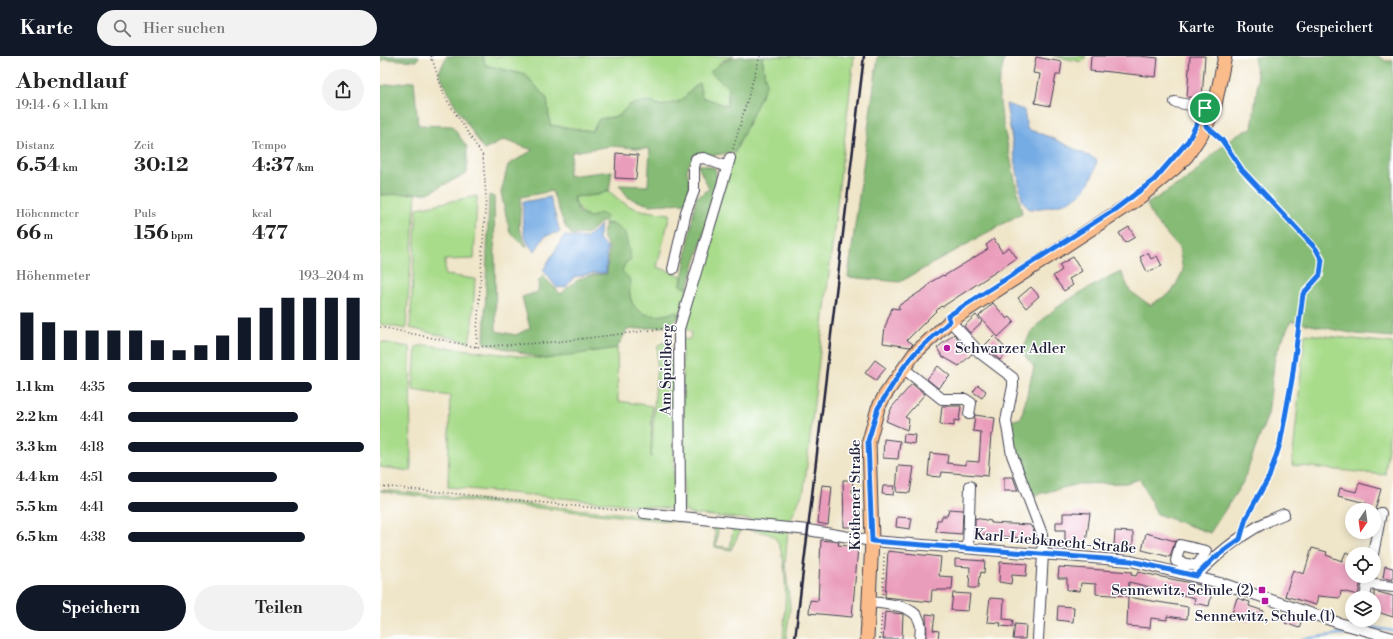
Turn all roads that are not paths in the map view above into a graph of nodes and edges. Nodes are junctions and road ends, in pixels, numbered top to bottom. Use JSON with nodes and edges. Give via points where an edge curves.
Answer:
{"nodes":[{"id":1,"x":1225,"y":56,"type":"edge"},
{"id":2,"x":1175,"y":102,"type":"dead end"},
{"id":3,"x":1213,"y":110,"type":"junction"},
{"id":4,"x":672,"y":270,"type":"dead end"},
{"id":5,"x":950,"y":321,"type":"junction"},
{"id":6,"x":903,"y":368,"type":"junction"},
{"id":7,"x":969,"y":414,"type":"dead end"},
{"id":8,"x":970,"y":486,"type":"dead end"},
{"id":9,"x":644,"y":513,"type":"road end"},
{"id":10,"x":1382,"y":513,"type":"dead end"},
{"id":11,"x":1284,"y":514,"type":"dead end"},
{"id":12,"x":680,"y":517,"type":"junction"},
{"id":13,"x":878,"y":541,"type":"junction"},
{"id":14,"x":1375,"y":547,"type":"edge"},
{"id":15,"x":968,"y":548,"type":"junction"},
{"id":16,"x":1043,"y":554,"type":"junction"},
{"id":17,"x":1187,"y":564,"type":"dead end"},
{"id":18,"x":1179,"y":572,"type":"junction"},
{"id":19,"x":1196,"y":576,"type":"junction"},
{"id":20,"x":1379,"y":583,"type":"edge"},
{"id":21,"x":1393,"y":587,"type":"edge"},
{"id":22,"x":876,"y":603,"type":"junction"},
{"id":23,"x":1345,"y":620,"type":"edge"},
{"id":24,"x":1366,"y":627,"type":"edge"},
{"id":25,"x":1393,"y":638,"type":"edge"},
{"id":26,"x":867,"y":639,"type":"edge"},
{"id":27,"x":920,"y":639,"type":"edge"},
{"id":28,"x":1038,"y":639,"type":"edge"}],
"edges":[{"from":1,"to":3,"type":"main road","name":"Köthener Straße"},
{"from":2,"to":3,"type":"street"},
{"from":3,"to":5,"type":"main road","name":"Köthener Straße","via":[[1187,156],[1163,180]]},
{"from":4,"to":12,"type":"street","name":"Am Spielberg","via":[[686,212],[694,191],[696,160],[704,158],[728,162],[679,329]]},
{"from":5,"to":6,"type":"main road","name":"Köthener Straße","via":[[925,343]]},
{"from":5,"to":16,"type":"street","via":[[980,352],[1013,378],[1006,420],[1012,455],[1042,534]]},
{"from":6,"to":7,"type":"street","via":[[942,399],[965,400],[971,403]]},
{"from":6,"to":13,"type":"main road","name":"Köthener Straße","via":[[878,408],[868,441]]},
{"from":8,"to":15,"type":"street"},
{"from":9,"to":12,"type":"street"},
{"from":10,"to":14,"type":"street"},
{"from":11,"to":19,"type":"street","via":[[1267,521],[1240,539],[1213,559]]},
{"from":12,"to":13,"type":"street","via":[[808,530]]},
{"from":13,"to":15,"type":"street","name":"Karl-Liebknecht-Straße"},
{"from":13,"to":22,"type":"main road","name":"Köthener Straße"},
{"from":15,"to":16,"type":"street","name":"Karl-Liebknecht-Straße"},
{"from":16,"to":18,"type":"street","name":"Karl-Liebknecht-Straße","via":[[1131,561]]},
{"from":16,"to":28,"type":"street"},
{"from":17,"to":18,"type":"street"},
{"from":18,"to":19,"type":"street","name":"Karl-Liebknecht-Straße"},
{"from":19,"to":23,"type":"street","name":"Karl-Liebknecht-Straße"},
{"from":20,"to":21,"type":"street"},
{"from":22,"to":26,"type":"main road","name":"Köthener Straße"},
{"from":22,"to":27,"type":"street","via":[[903,607],[914,614],[920,623]]},
{"from":24,"to":25,"type":"street","name":"Karl-Liebknecht-Straße"}]}
